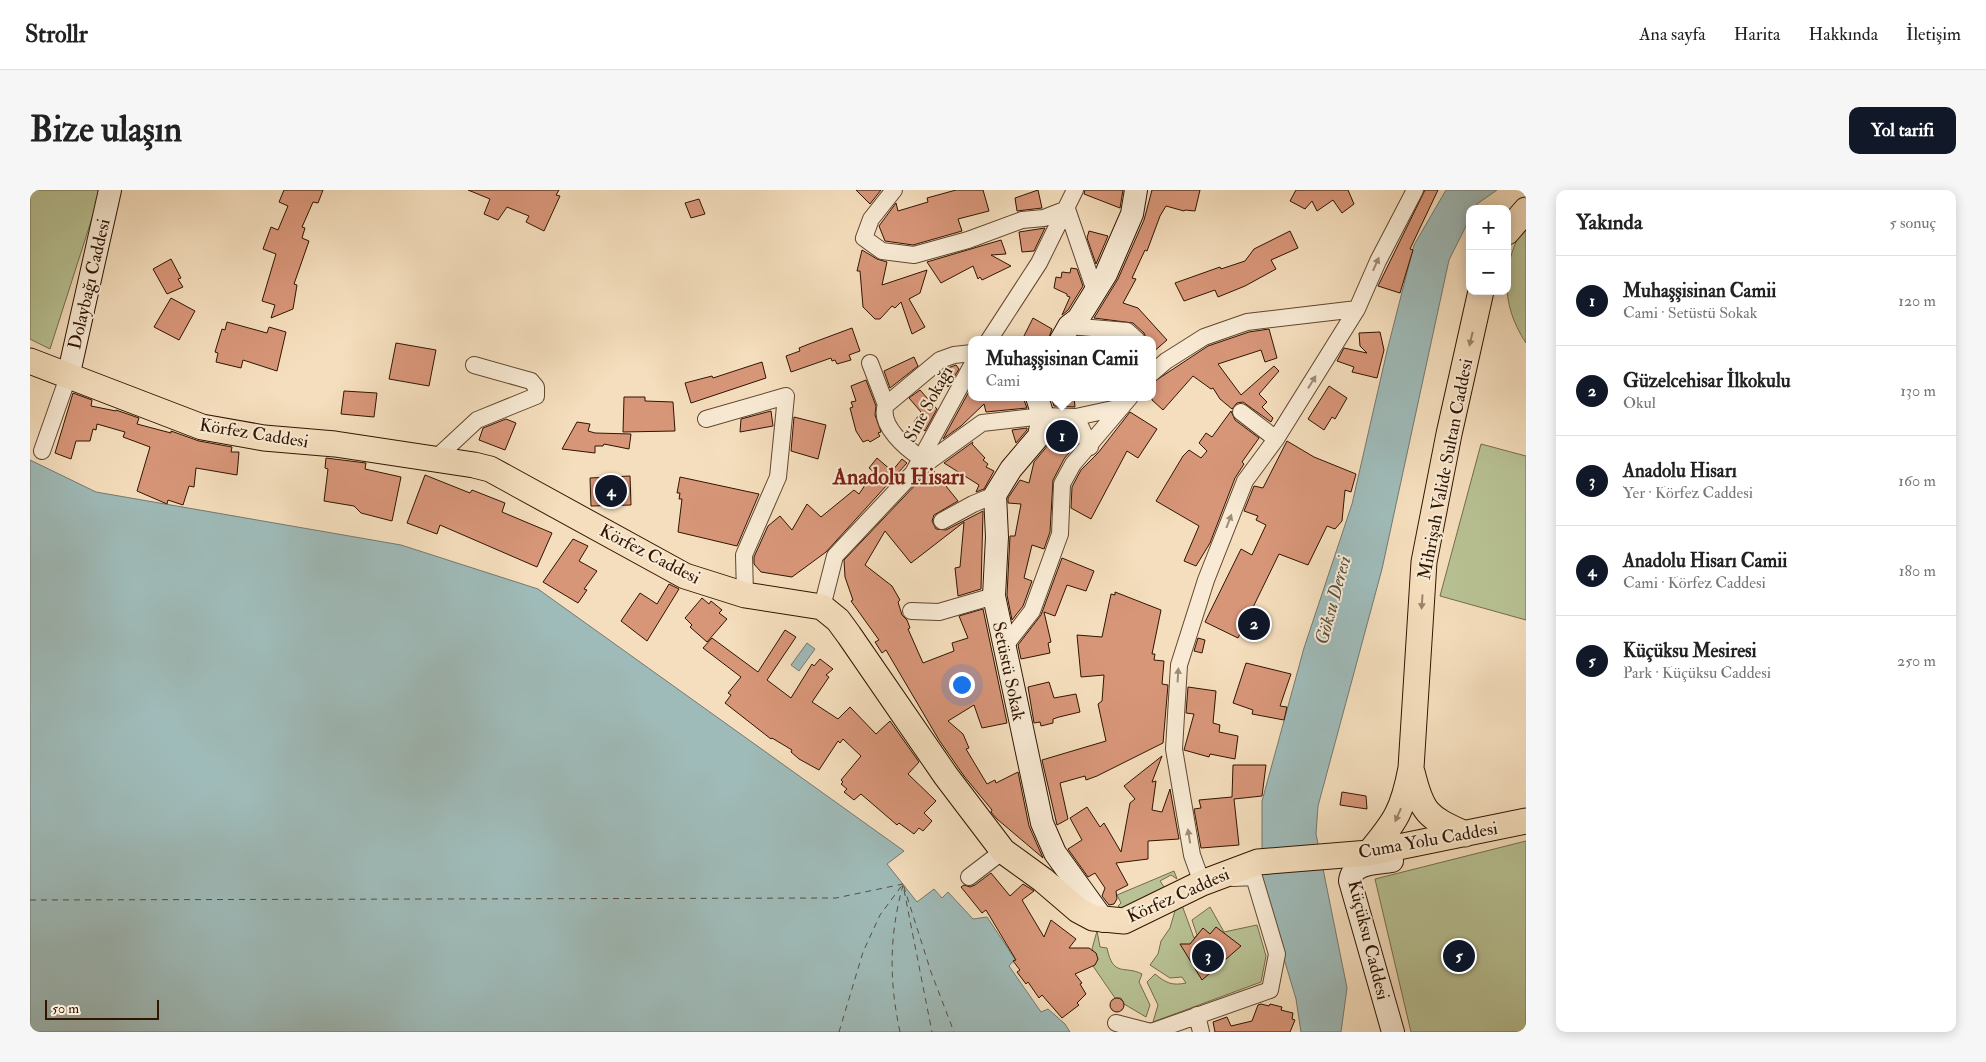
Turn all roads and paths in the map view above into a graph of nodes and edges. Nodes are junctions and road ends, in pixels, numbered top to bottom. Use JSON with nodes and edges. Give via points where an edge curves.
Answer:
{"nodes":[{"id":1,"x":110,"y":190,"type":"edge"},
{"id":2,"x":894,"y":190,"type":"edge"},
{"id":3,"x":1075,"y":190,"type":"edge"},
{"id":4,"x":1136,"y":190,"type":"edge"},
{"id":5,"x":1415,"y":190,"type":"edge"},
{"id":6,"x":1067,"y":209,"type":"junction"},
{"id":7,"x":1526,"y":210,"type":"edge"},
{"id":8,"x":1511,"y":227,"type":"edge"},
{"id":9,"x":1095,"y":291,"type":"junction"},
{"id":10,"x":1480,"y":295,"type":"edge"},
{"id":11,"x":1358,"y":309,"type":"junction"},
{"id":12,"x":1065,"y":333,"type":"edge"},
{"id":13,"x":993,"y":336,"type":"edge"},
{"id":14,"x":1133,"y":336,"type":"edge"},
{"id":15,"x":968,"y":353,"type":"edge"},
{"id":16,"x":30,"y":361,"type":"edge"},
{"id":17,"x":870,"y":363,"type":"dead end"},
{"id":18,"x":1156,"y":363,"type":"edge"},
{"id":19,"x":474,"y":365,"type":"dead end"},
{"id":20,"x":968,"y":372,"type":"edge"},
{"id":21,"x":68,"y":377,"type":"junction"},
{"id":22,"x":1126,"y":402,"type":"edge"},
{"id":23,"x":886,"y":405,"type":"junction"},
{"id":24,"x":1040,"y":406,"type":"edge"},
{"id":25,"x":1241,"y":412,"type":"dead end"},
{"id":26,"x":1076,"y":417,"type":"junction"},
{"id":27,"x":706,"y":419,"type":"dead end"},
{"id":28,"x":1276,"y":439,"type":"junction"},
{"id":29,"x":1090,"y":447,"type":"junction"},
{"id":30,"x":42,"y":451,"type":"dead end"},
{"id":31,"x":434,"y":460,"type":"junction"},
{"id":32,"x":917,"y":465,"type":"junction"},
{"id":33,"x":995,"y":495,"type":"junction"},
{"id":34,"x":942,"y":521,"type":"dead end"},
{"id":35,"x":745,"y":595,"type":"junction"},
{"id":36,"x":994,"y":596,"type":"junction"},
{"id":37,"x":822,"y":607,"type":"junction"},
{"id":38,"x":911,"y":611,"type":"dead end"},
{"id":39,"x":1004,"y":647,"type":"junction"},
{"id":40,"x":1411,"y":768,"type":"junction"},
{"id":41,"x":1526,"y":821,"type":"edge"},
{"id":42,"x":1465,"y":834,"type":"junction"},
{"id":43,"x":1429,"y":841,"type":"junction"},
{"id":44,"x":1003,"y":851,"type":"junction"},
{"id":45,"x":1370,"y":853,"type":"junction"},
{"id":46,"x":1258,"y":862,"type":"joint"},
{"id":47,"x":1224,"y":873,"type":"junction"},
{"id":48,"x":969,"y":877,"type":"dead end"},
{"id":49,"x":1202,"y":883,"type":"junction"},
{"id":50,"x":1104,"y":920,"type":"junction"},
{"id":51,"x":1197,"y":1016,"type":"junction"},
{"id":52,"x":1116,"y":1023,"type":"dead end"},
{"id":53,"x":1201,"y":1032,"type":"edge"},
{"id":54,"x":1393,"y":1032,"type":"edge"}],
"edges":[{"from":1,"to":21,"type":"street","name":"Dolaybağı Caddesi"},
{"from":2,"to":6,"type":"street","via":[[872,219],[864,238],[882,251],[914,255]]},
{"from":3,"to":6,"type":"street"},
{"from":4,"to":9,"type":"street","via":[[1132,214],[1112,263]]},
{"from":11,"to":5,"type":"street","one_way":true,"via":[[1378,261]]},
{"from":6,"to":9,"type":"street"},
{"from":6,"to":13,"type":"street","via":[[1039,263]]},
{"from":7,"to":8,"type":"main road"},
{"from":9,"to":12,"type":"street"},
{"from":10,"to":40,"type":"main road","name":"Mihrişah Valide Sultan Caddesi","one_way":true,"via":[[1424,562]]},
{"from":11,"to":18,"type":"street","via":[[1247,322],[1204,337]]},
{"from":28,"to":11,"type":"street","one_way":true},
{"from":12,"to":14,"type":"street","via":[[1127,331]]},
{"from":15,"to":23,"type":"street","via":[[940,360]]},
{"from":16,"to":21,"type":"main road","name":"Körfez Caddesi"},
{"from":17,"to":23,"type":"street"},
{"from":19,"to":31,"type":"street","via":[[531,381],[536,387],[536,396],[477,420]]},
{"from":20,"to":32,"type":"street","name":"Sine Sokağı"},
{"from":21,"to":30,"type":"street"},
{"from":21,"to":31,"type":"main road","name":"Körfez Caddesi","via":[[202,427]]},
{"from":22,"to":26,"type":"street"},
{"from":22,"to":29,"type":"street"},
{"from":23,"to":32,"type":"street","via":[[885,417]]},
{"from":24,"to":26,"type":"street"},
{"from":24,"to":32,"type":"street","via":[[982,423]]},
{"from":24,"to":33,"type":"street","via":[[1039,436]]},
{"from":25,"to":28,"type":"street"},
{"from":26,"to":29,"type":"street"},
{"from":27,"to":35,"type":"street","via":[[786,396],[778,477],[744,555]]},
{"from":49,"to":28,"type":"street","one_way":true,"via":[[1192,855],[1174,749],[1179,665],[1206,580],[1245,481]]},
{"from":29,"to":39,"type":"street","via":[[1073,464],[1062,484],[1060,534],[1032,611]]},
{"from":31,"to":35,"type":"main road","name":"Körfez Caddesi","via":[[490,469],[685,576]]},
{"from":32,"to":37,"type":"street","name":"Sine Sokağı","via":[[835,556]]},
{"from":33,"to":34,"type":"street"},
{"from":33,"to":36,"type":"street","name":"Setüstü Sokak"},
{"from":35,"to":37,"type":"main road","name":"Körfez Caddesi"},
{"from":36,"to":38,"type":"street","via":[[939,612]]},
{"from":36,"to":39,"type":"street","name":"Setüstü Sokak"},
{"from":37,"to":44,"type":"main road","name":"Körfez Caddesi","via":[[849,634],[946,776]]},
{"from":39,"to":50,"type":"street","name":"Setüstü Sokak","via":[[1042,823],[1055,853]]},
{"from":40,"to":42,"type":"main road","via":[[1419,800],[1435,820]]},
{"from":40,"to":45,"type":"main road","one_way":true,"via":[[1406,798],[1394,824]]},
{"from":41,"to":42,"type":"main road","name":"Cuma Yolu Caddesi"},
{"from":42,"to":43,"type":"main road","name":"Cuma Yolu Caddesi"},
{"from":43,"to":45,"type":"main road","name":"Cuma Yolu Caddesi"},
{"from":43,"to":54,"type":"street","name":"Küçüksu Caddesi","via":[[1397,860],[1356,867],[1351,873],[1350,881]]},
{"from":44,"to":48,"type":"street"},
{"from":44,"to":50,"type":"main road","name":"Körfez Caddesi","via":[[1078,910]]},
{"from":45,"to":46,"type":"main road","name":"Cuma Yolu Caddesi"},
{"from":46,"to":47,"type":"main road","name":"Körfez Caddesi"},
{"from":47,"to":49,"type":"main road","name":"Körfez Caddesi"},
{"from":47,"to":51,"type":"street","via":[[1232,878],[1254,877],[1277,954],[1270,990]]},
{"from":49,"to":50,"type":"main road","name":"Körfez Caddesi","via":[[1124,921]]},
{"from":51,"to":52,"type":"street","via":[[1151,1032]]},
{"from":51,"to":53,"type":"street"}]}
